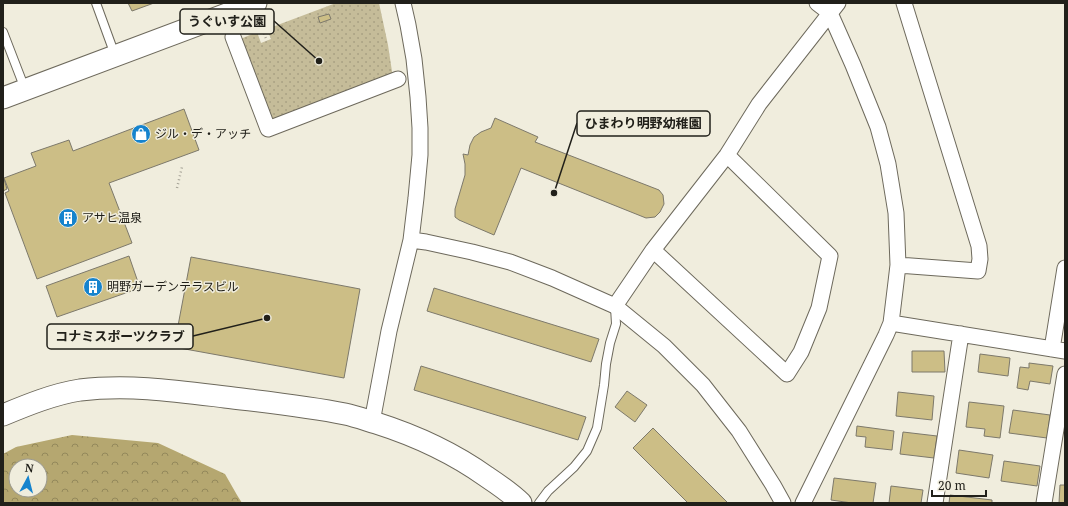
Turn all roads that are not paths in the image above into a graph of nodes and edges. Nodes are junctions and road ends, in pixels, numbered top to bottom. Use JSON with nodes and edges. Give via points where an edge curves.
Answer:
{"nodes":[{"id":1,"x":96,"y":3,"type":"edge"},
{"id":2,"x":256,"y":3,"type":"edge"},
{"id":3,"x":403,"y":3,"type":"edge"},
{"id":4,"x":817,"y":3,"type":"edge"},
{"id":5,"x":904,"y":3,"type":"edge"},
{"id":6,"x":834,"y":8,"type":"edge"},
{"id":7,"x":3,"y":32,"type":"edge"},
{"id":8,"x":233,"y":37,"type":"dead end"},
{"id":9,"x":115,"y":56,"type":"junction"},
{"id":10,"x":398,"y":79,"type":"dead end"},
{"id":11,"x":25,"y":90,"type":"junction"},
{"id":12,"x":3,"y":98,"type":"edge"},
{"id":13,"x":727,"y":154,"type":"junction"},
{"id":14,"x":411,"y":240,"type":"junction"},
{"id":15,"x":653,"y":250,"type":"junction"},
{"id":16,"x":898,"y":265,"type":"junction"},
{"id":17,"x":1065,"y":268,"type":"edge"},
{"id":18,"x":615,"y":306,"type":"junction"},
{"id":19,"x":891,"y":323,"type":"junction"},
{"id":20,"x":961,"y":334,"type":"junction"},
{"id":21,"x":1059,"y":350,"type":"edge"},
{"id":22,"x":1065,"y":374,"type":"edge"},
{"id":23,"x":3,"y":415,"type":"edge"},
{"id":24,"x":372,"y":422,"type":"junction"},
{"id":25,"x":521,"y":503,"type":"edge"},
{"id":26,"x":539,"y":503,"type":"edge"},
{"id":27,"x":783,"y":503,"type":"edge"},
{"id":28,"x":803,"y":503,"type":"edge"},
{"id":29,"x":935,"y":503,"type":"edge"},
{"id":30,"x":1044,"y":503,"type":"edge"}],
"edges":[{"from":1,"to":9,"type":"lane"},
{"from":2,"to":9,"type":"street"},
{"from":3,"to":14,"type":"street","via":[[414,59],[420,128],[420,155]]},
{"from":4,"to":6,"type":"street"},
{"from":5,"to":16,"type":"street","via":[[979,246],[980,259],[978,271]]},
{"from":6,"to":13,"type":"street","via":[[759,104]]},
{"from":6,"to":16,"type":"street","via":[[878,127],[888,164],[896,213]]},
{"from":7,"to":11,"type":"lane"},
{"from":8,"to":10,"type":"street","via":[[268,129]]},
{"from":9,"to":11,"type":"street"},
{"from":11,"to":12,"type":"street"},
{"from":13,"to":15,"type":"street"},
{"from":13,"to":15,"type":"street","via":[[830,256],[819,308],[801,352],[787,374]]},
{"from":14,"to":18,"type":"street","via":[[510,262]]},
{"from":14,"to":24,"type":"street","via":[[389,331]]},
{"from":15,"to":18,"type":"street"},
{"from":16,"to":19,"type":"street"},
{"from":17,"to":21,"type":"street"},
{"from":18,"to":26,"type":"lane","via":[[616,324],[606,364],[597,428],[586,451],[574,467]]},
{"from":18,"to":27,"type":"street","via":[[664,346],[703,384],[739,431]]},
{"from":19,"to":20,"type":"street"},
{"from":19,"to":28,"type":"street"},
{"from":20,"to":21,"type":"street"},
{"from":20,"to":29,"type":"street"},
{"from":22,"to":30,"type":"street"},
{"from":23,"to":24,"type":"street","via":[[28,404],[79,390],[143,388],[311,408]]},
{"from":24,"to":25,"type":"street","via":[[428,442],[452,455],[475,468]]}]}
